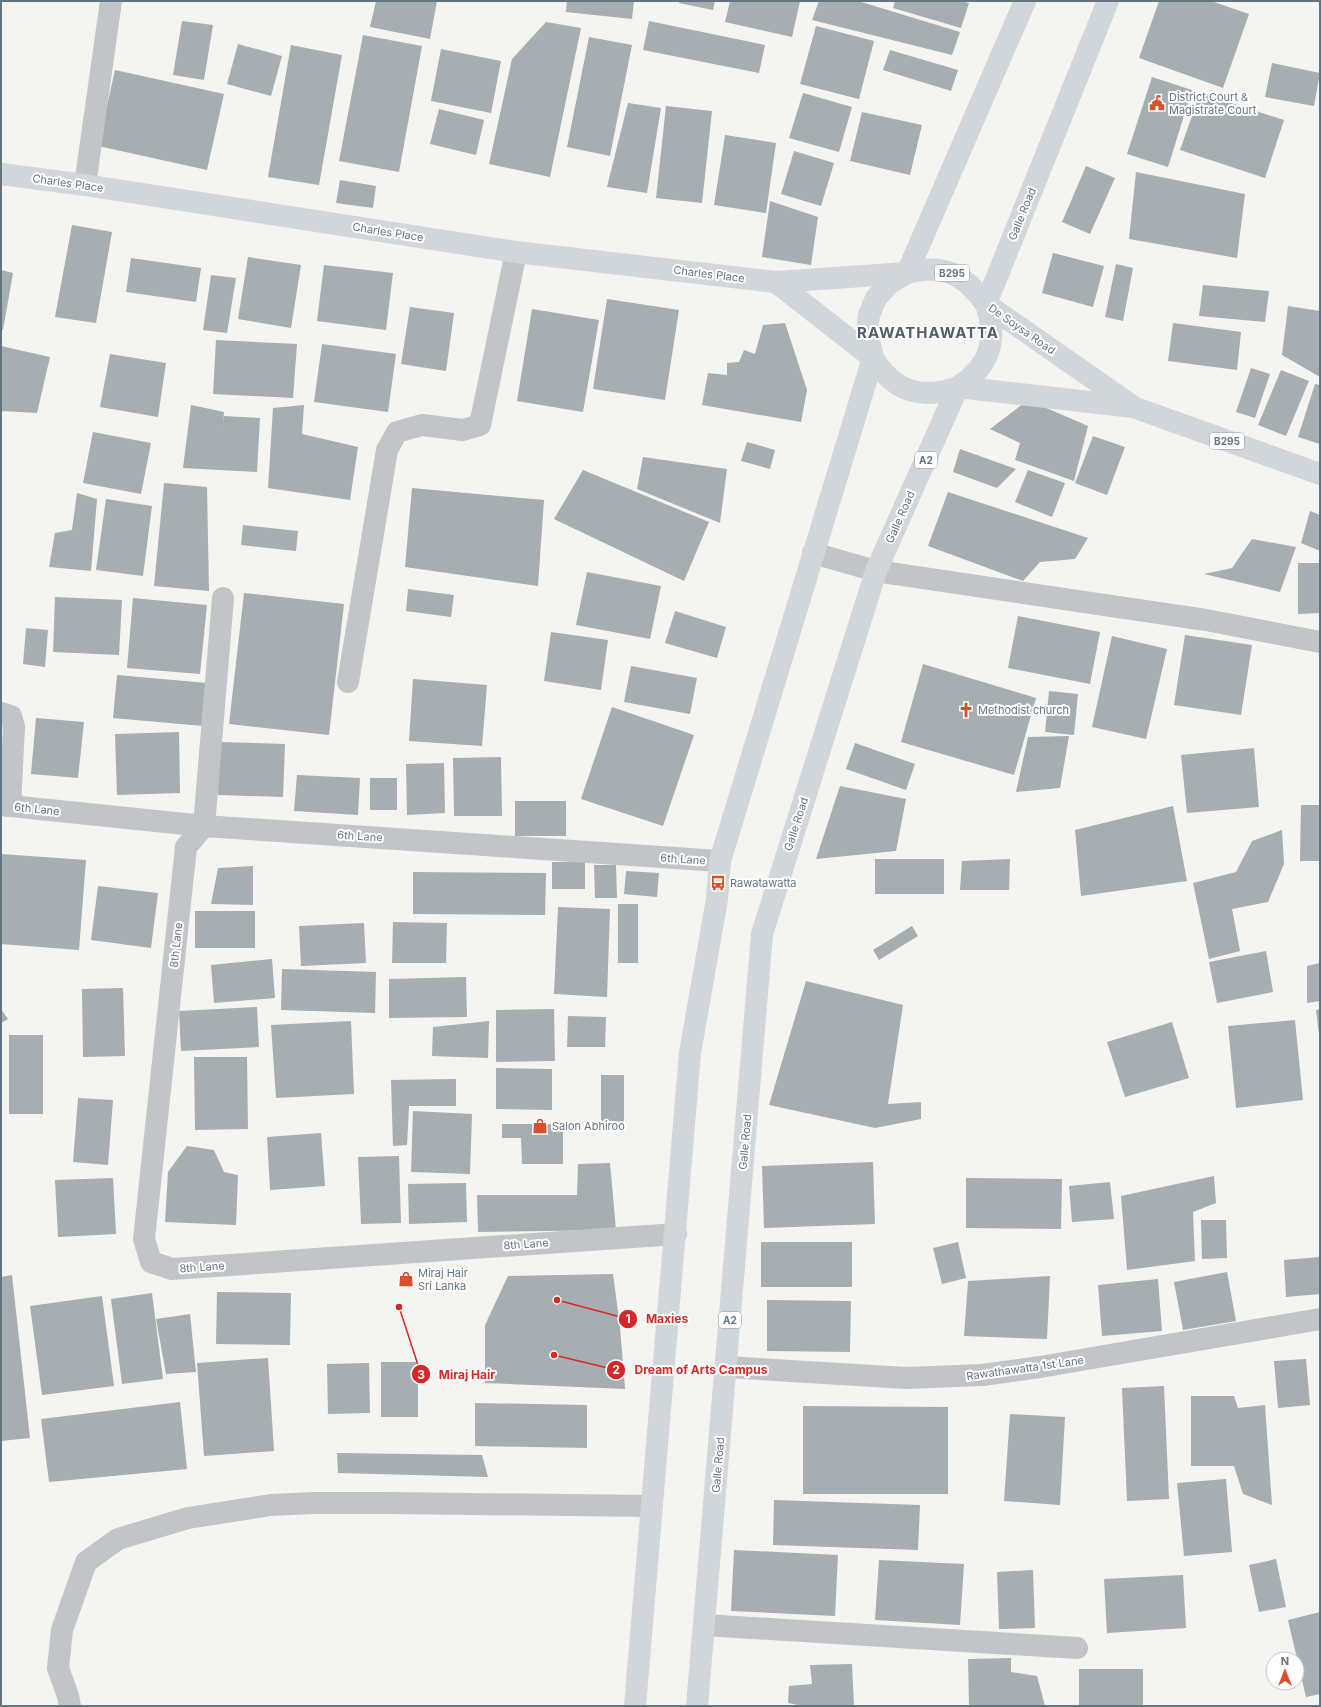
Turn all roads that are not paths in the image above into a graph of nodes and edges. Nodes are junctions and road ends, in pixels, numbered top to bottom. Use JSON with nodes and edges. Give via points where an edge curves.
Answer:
{"nodes":[{"id":1,"x":111,"y":1,"type":"edge"},
{"id":2,"x":1025,"y":1,"type":"edge"},
{"id":3,"x":1108,"y":1,"type":"edge"},
{"id":4,"x":1,"y":174,"type":"edge"},
{"id":5,"x":85,"y":186,"type":"junction"},
{"id":6,"x":516,"y":252,"type":"junction"},
{"id":7,"x":907,"y":273,"type":"junction"},
{"id":8,"x":776,"y":282,"type":"junction"},
{"id":9,"x":986,"y":304,"type":"junction"},
{"id":10,"x":873,"y":358,"type":"junction"},
{"id":11,"x":958,"y":387,"type":"junction"},
{"id":12,"x":1134,"y":407,"type":"junction"},
{"id":13,"x":1320,"y":474,"type":"edge"},
{"id":14,"x":812,"y":553,"type":"junction"},
{"id":15,"x":876,"y":571,"type":"junction"},
{"id":16,"x":223,"y":598,"type":"dead end"},
{"id":17,"x":1320,"y":642,"type":"edge"},
{"id":18,"x":348,"y":682,"type":"dead end"},
{"id":19,"x":1,"y":713,"type":"edge"},
{"id":20,"x":6,"y":806,"type":"edge"},
{"id":21,"x":204,"y":826,"type":"junction"},
{"id":22,"x":720,"y":861,"type":"junction"},
{"id":23,"x":676,"y":1234,"type":"junction"},
{"id":24,"x":1320,"y":1319,"type":"edge"},
{"id":25,"x":726,"y":1367,"type":"junction"},
{"id":26,"x":652,"y":1506,"type":"junction"},
{"id":27,"x":704,"y":1625,"type":"junction"},
{"id":28,"x":1077,"y":1648,"type":"dead end"},
{"id":29,"x":70,"y":1706,"type":"edge"},
{"id":30,"x":635,"y":1706,"type":"edge"},
{"id":31,"x":697,"y":1706,"type":"edge"}],
"edges":[{"from":1,"to":5,"type":"street"},
{"from":2,"to":7,"type":"main road"},
{"from":3,"to":9,"type":"main road","name":"Galle Road"},
{"from":4,"to":5,"type":"main road","name":"Charles Place"},
{"from":5,"to":6,"type":"main road","name":"Charles Place"},
{"from":6,"to":8,"type":"main road","name":"Charles Place"},
{"from":6,"to":18,"type":"street","via":[[480,425],[463,430],[422,425],[397,432],[387,450]]},
{"from":7,"to":8,"type":"main road","name":"Charles Place"},
{"from":7,"to":9,"type":"main road","name":"De Soysa Road","number":"B295","via":[[920,269],[947,271],[975,288]]},
{"from":7,"to":10,"type":"main road","via":[[890,283],[876,298],[869,314],[866,332]]},
{"from":8,"to":10,"type":"main road"},
{"from":9,"to":11,"type":"main road","name":"Galle Road","number":"A2","via":[[991,318],[990,349],[979,370]]},
{"from":9,"to":12,"type":"main road","name":"De Soysa Road","number":"B295"},
{"from":10,"to":11,"type":"main road","via":[[889,378],[909,390],[932,394]]},
{"from":10,"to":14,"type":"main road"},
{"from":11,"to":12,"type":"main road","name":"De Soysa Road","number":"B295"},
{"from":11,"to":15,"type":"main road","name":"Galle Road","number":"A2"},
{"from":12,"to":13,"type":"main road","name":"De Soysa Road","number":"B295"},
{"from":14,"to":15,"type":"street"},
{"from":14,"to":22,"type":"main road"},
{"from":15,"to":17,"type":"street","via":[[1206,620]]},
{"from":15,"to":25,"type":"main road","name":"Galle Road","number":"A2","via":[[762,934]]},
{"from":16,"to":21,"type":"street"},
{"from":19,"to":20,"type":"street","via":[[11,716],[14,727]]},
{"from":20,"to":21,"type":"street","name":"6th Lane"},
{"from":21,"to":22,"type":"street","name":"6th Lane"},
{"from":21,"to":23,"type":"street","name":"8th Lane","via":[[186,846],[144,1239],[151,1262],[172,1269]]},
{"from":22,"to":23,"type":"main road","via":[[717,899],[690,1053]]},
{"from":23,"to":26,"type":"main road"},
{"from":24,"to":25,"type":"street","name":"Rawathawatta 1st Lane","via":[[1040,1368],[982,1375],[906,1378]]},
{"from":25,"to":27,"type":"main road","name":"Galle Road","number":"A2"},
{"from":26,"to":29,"type":"street","via":[[388,1503],[271,1505],[188,1518],[118,1539],[86,1562],[62,1630],[58,1668]]},
{"from":26,"to":30,"type":"main road"},
{"from":27,"to":28,"type":"street"},
{"from":27,"to":31,"type":"main road","name":"Galle Road","number":"A2"}]}
